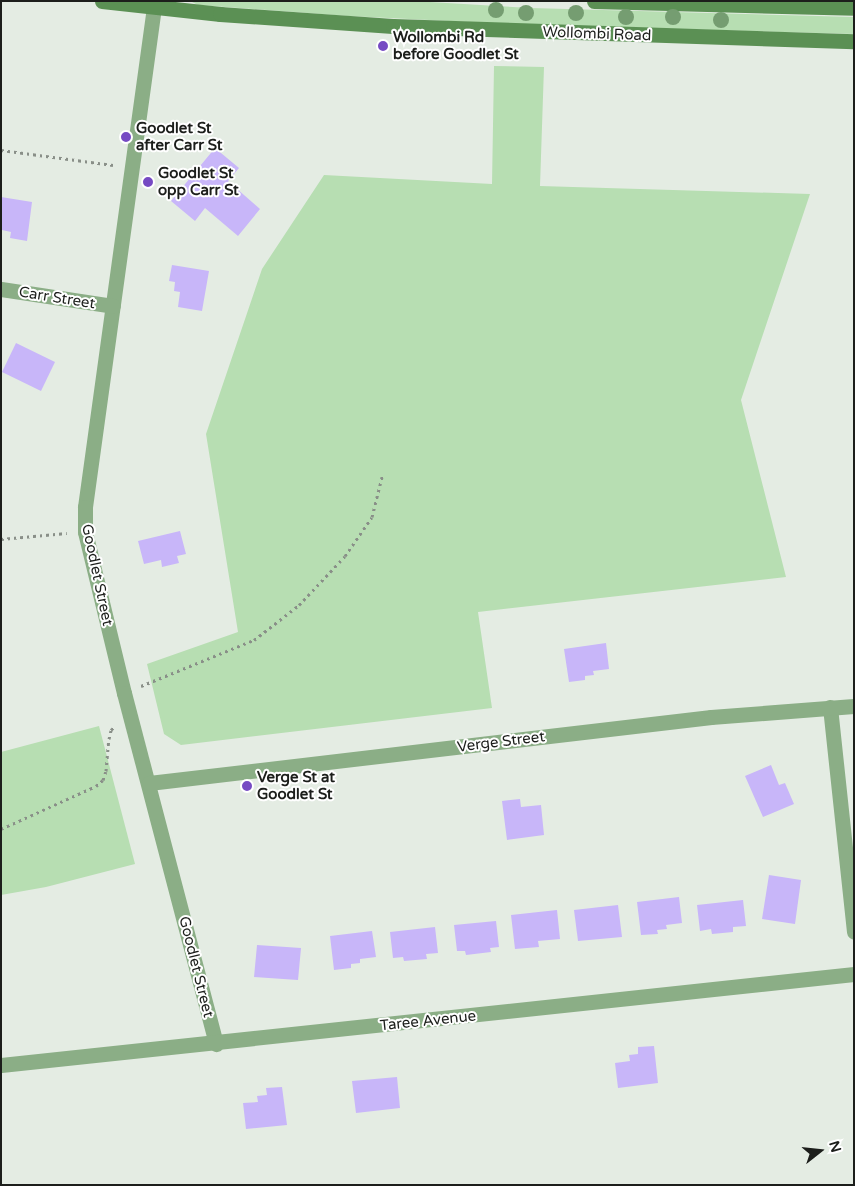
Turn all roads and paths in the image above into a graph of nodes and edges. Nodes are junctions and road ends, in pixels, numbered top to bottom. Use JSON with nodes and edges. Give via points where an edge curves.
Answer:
{"nodes":[{"id":1,"x":102,"y":1,"type":"edge"},
{"id":2,"x":594,"y":1,"type":"edge"},
{"id":3,"x":154,"y":7,"type":"junction"},
{"id":4,"x":854,"y":8,"type":"edge"},
{"id":5,"x":854,"y":41,"type":"edge"},
{"id":6,"x":1,"y":150,"type":"edge"},
{"id":7,"x":134,"y":167,"type":"junction"},
{"id":8,"x":1,"y":289,"type":"edge"},
{"id":9,"x":113,"y":306,"type":"junction"},
{"id":10,"x":383,"y":473,"type":"dead end"},
{"id":11,"x":85,"y":532,"type":"junction"},
{"id":12,"x":1,"y":539,"type":"edge"},
{"id":13,"x":124,"y":693,"type":"junction"},
{"id":14,"x":854,"y":706,"type":"edge"},
{"id":15,"x":830,"y":707,"type":"junction"},
{"id":16,"x":130,"y":718,"type":"junction"},
{"id":17,"x":149,"y":783,"type":"junction"},
{"id":18,"x":1,"y":829,"type":"edge"},
{"id":19,"x":854,"y":932,"type":"edge"},
{"id":20,"x":854,"y":974,"type":"edge"},
{"id":21,"x":216,"y":1044,"type":"junction"},
{"id":22,"x":1,"y":1065,"type":"edge"}],
"edges":[{"from":1,"to":3,"type":"main road","name":"Wollombi Road"},
{"from":2,"to":4,"type":"main road"},
{"from":3,"to":5,"type":"main road","name":"Wollombi Road","via":[[393,26]]},
{"from":3,"to":7,"type":"street","name":"Goodlet Street"},
{"from":6,"to":7,"type":"path"},
{"from":7,"to":9,"type":"street","name":"Goodlet Street"},
{"from":8,"to":9,"type":"street","name":"Carr Street"},
{"from":9,"to":11,"type":"street","name":"Goodlet Street"},
{"from":10,"to":13,"type":"path","via":[[372,517],[345,556],[299,605],[254,640]]},
{"from":11,"to":12,"type":"path"},
{"from":11,"to":13,"type":"street","name":"Goodlet Street"},
{"from":13,"to":16,"type":"street","name":"Goodlet Street"},
{"from":14,"to":15,"type":"street","name":"Verge Street"},
{"from":15,"to":17,"type":"street","name":"Verge Street","via":[[712,717]]},
{"from":15,"to":19,"type":"street"},
{"from":16,"to":17,"type":"street","name":"Goodlet Street"},
{"from":16,"to":18,"type":"path","via":[[111,730],[103,780]]},
{"from":17,"to":21,"type":"street","name":"Goodlet Street"},
{"from":20,"to":21,"type":"street","name":"Taree Avenue"},
{"from":21,"to":22,"type":"street","name":"Taree Avenue"}]}
